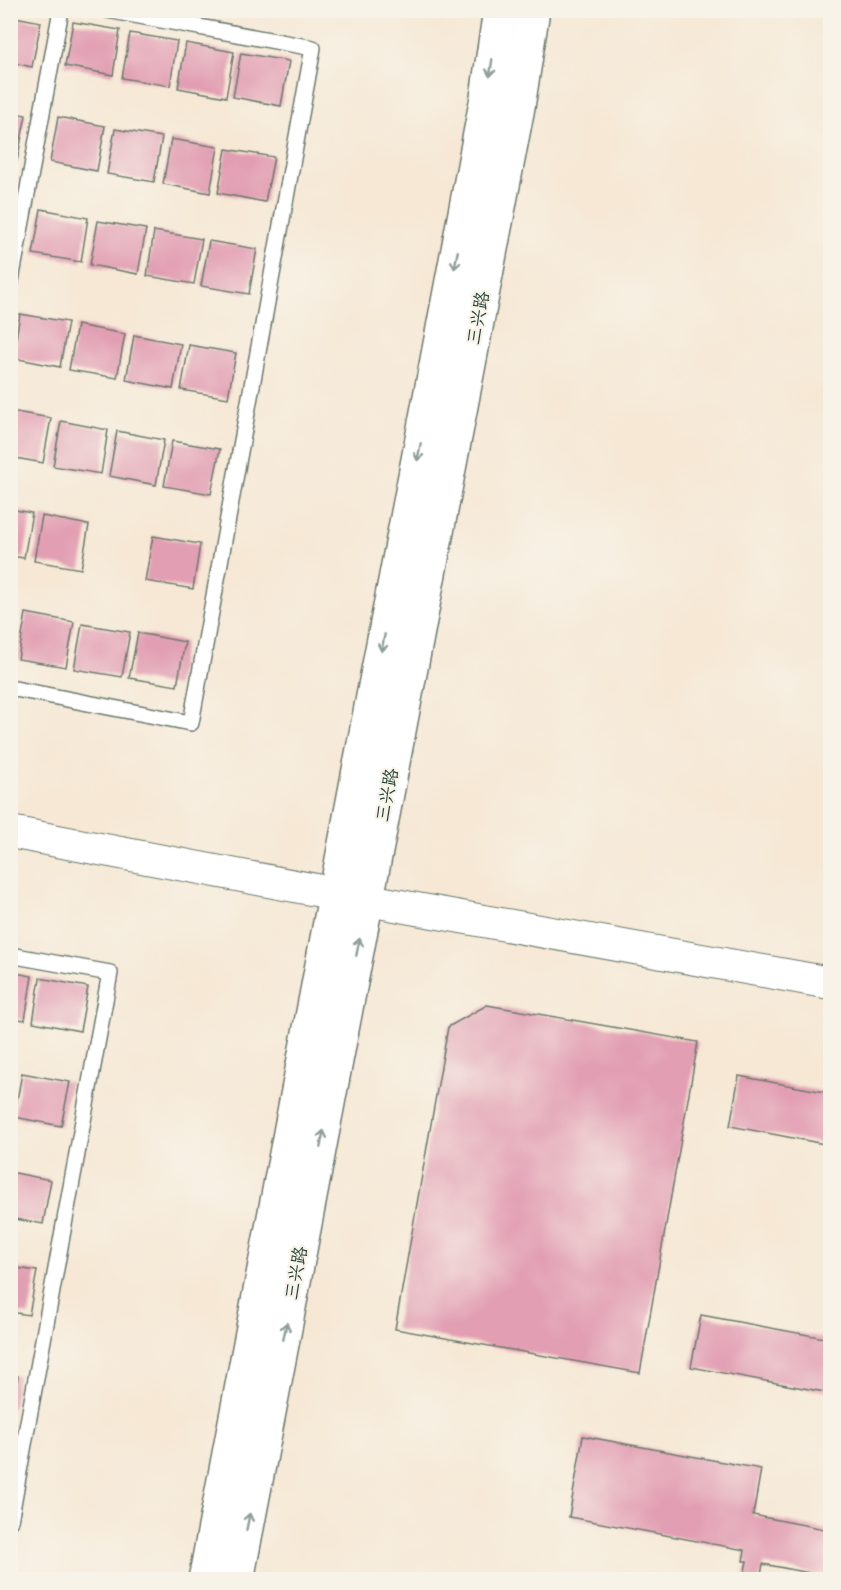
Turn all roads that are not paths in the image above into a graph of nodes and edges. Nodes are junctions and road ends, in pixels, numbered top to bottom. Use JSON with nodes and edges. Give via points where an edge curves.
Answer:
{"nodes":[{"id":1,"x":61,"y":10,"type":"edge"},
{"id":2,"x":107,"y":10,"type":"edge"},
{"id":3,"x":500,"y":10,"type":"edge"},
{"id":4,"x":533,"y":10,"type":"edge"},
{"id":5,"x":10,"y":286,"type":"edge"},
{"id":6,"x":10,"y":688,"type":"edge"},
{"id":7,"x":10,"y":832,"type":"edge"},
{"id":8,"x":335,"y":894,"type":"junction"},
{"id":9,"x":367,"y":900,"type":"junction"},
{"id":10,"x":10,"y":955,"type":"edge"},
{"id":11,"x":831,"y":983,"type":"edge"},
{"id":12,"x":10,"y":1521,"type":"edge"},
{"id":13,"x":205,"y":1580,"type":"edge"},
{"id":14,"x":237,"y":1580,"type":"edge"}],
"edges":[{"from":1,"to":5,"type":"lane"},
{"from":2,"to":6,"type":"lane","via":[[313,48],[190,723]]},
{"from":3,"to":8,"type":"street","name":"三兴路","one_way":true,"via":[[487,97]]},
{"from":4,"to":9,"type":"street","name":"三兴路","via":[[518,107]]},
{"from":7,"to":8,"type":"street"},
{"from":8,"to":9,"type":"street"},
{"from":8,"to":13,"type":"street","name":"三兴路"},
{"from":9,"to":11,"type":"street"},
{"from":14,"to":9,"type":"street","name":"三兴路","one_way":true},
{"from":10,"to":12,"type":"lane","via":[[110,973]]}]}
